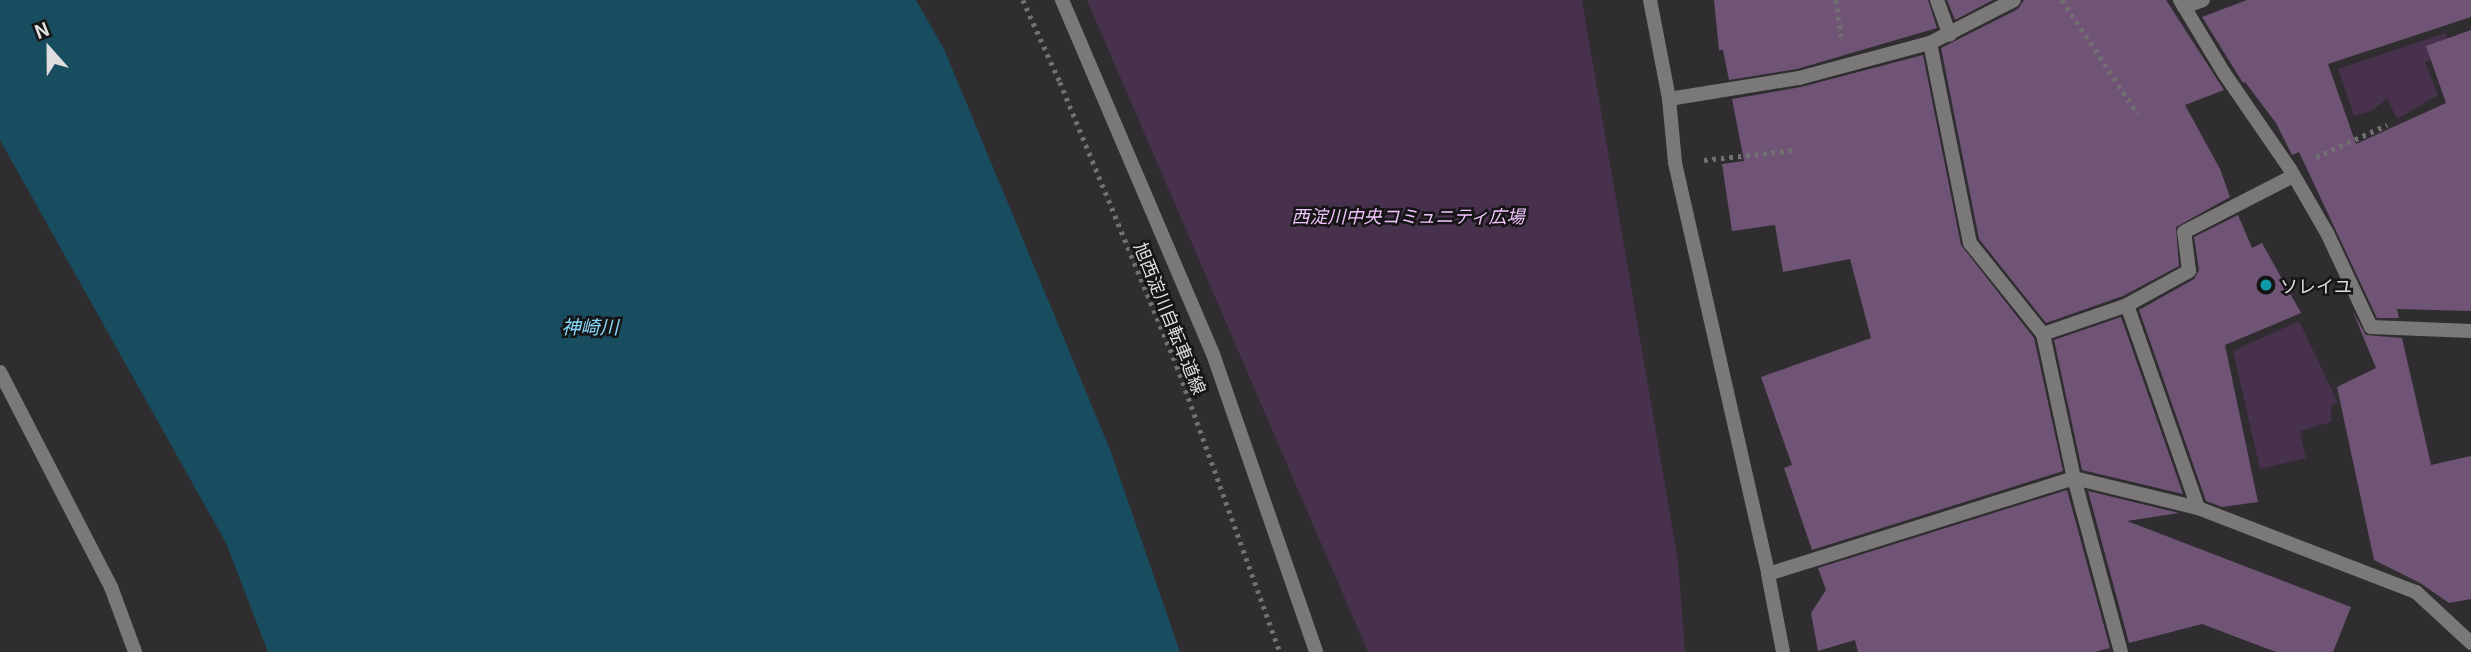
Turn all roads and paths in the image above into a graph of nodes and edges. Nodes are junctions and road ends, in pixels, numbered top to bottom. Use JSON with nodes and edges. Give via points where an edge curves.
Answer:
{"nodes":[{"id":1,"x":1023,"y":0,"type":"edge"},
{"id":2,"x":1062,"y":0,"type":"edge"},
{"id":3,"x":1650,"y":0,"type":"edge"},
{"id":4,"x":1937,"y":0,"type":"edge"},
{"id":5,"x":2014,"y":0,"type":"edge"},
{"id":6,"x":2062,"y":0,"type":"edge"},
{"id":7,"x":2203,"y":0,"type":"edge"},
{"id":8,"x":2182,"y":3,"type":"edge"},
{"id":9,"x":1950,"y":35,"type":"junction"},
{"id":10,"x":1930,"y":43,"type":"junction"},
{"id":11,"x":1669,"y":99,"type":"junction"},
{"id":12,"x":2138,"y":114,"type":"dead end"},
{"id":13,"x":2387,"y":125,"type":"dead end"},
{"id":14,"x":1795,"y":150,"type":"dead end"},
{"id":15,"x":1675,"y":163,"type":"junction"},
{"id":16,"x":2291,"y":173,"type":"junction"},
{"id":17,"x":2127,"y":305,"type":"junction"},
{"id":18,"x":2471,"y":331,"type":"edge"},
{"id":19,"x":2043,"y":334,"type":"junction"},
{"id":20,"x":0,"y":372,"type":"edge"},
{"id":21,"x":2074,"y":478,"type":"junction"},
{"id":22,"x":2198,"y":508,"type":"junction"},
{"id":23,"x":1769,"y":574,"type":"junction"},
{"id":24,"x":2471,"y":643,"type":"edge"},
{"id":25,"x":135,"y":652,"type":"edge"},
{"id":26,"x":1280,"y":652,"type":"edge"},
{"id":27,"x":1316,"y":652,"type":"edge"},
{"id":28,"x":1783,"y":652,"type":"edge"},
{"id":29,"x":2121,"y":652,"type":"edge"}],
"edges":[{"from":1,"to":26,"type":"path","name":"旭西淀川自転車道線","via":[[1177,366]]},
{"from":2,"to":27,"type":"street","via":[[1213,354]]},
{"from":3,"to":11,"type":"street"},
{"from":4,"to":9,"type":"street"},
{"from":5,"to":9,"type":"street"},
{"from":6,"to":12,"type":"path"},
{"from":7,"to":8,"type":"street"},
{"from":8,"to":16,"type":"street"},
{"from":9,"to":10,"type":"street"},
{"from":10,"to":11,"type":"street","via":[[1799,78]]},
{"from":10,"to":19,"type":"street","via":[[1970,243]]},
{"from":11,"to":15,"type":"street"},
{"from":13,"to":16,"type":"path"},
{"from":14,"to":15,"type":"path"},
{"from":15,"to":23,"type":"street"},
{"from":16,"to":17,"type":"street","via":[[2184,232],[2189,271]]},
{"from":16,"to":18,"type":"street","via":[[2327,233],[2371,327]]},
{"from":17,"to":19,"type":"street"},
{"from":17,"to":22,"type":"street"},
{"from":19,"to":21,"type":"street"},
{"from":20,"to":25,"type":"street","via":[[111,587]]},
{"from":21,"to":22,"type":"street"},
{"from":21,"to":23,"type":"street"},
{"from":21,"to":29,"type":"street"},
{"from":22,"to":24,"type":"street","via":[[2416,592]]},
{"from":23,"to":28,"type":"street"}]}
